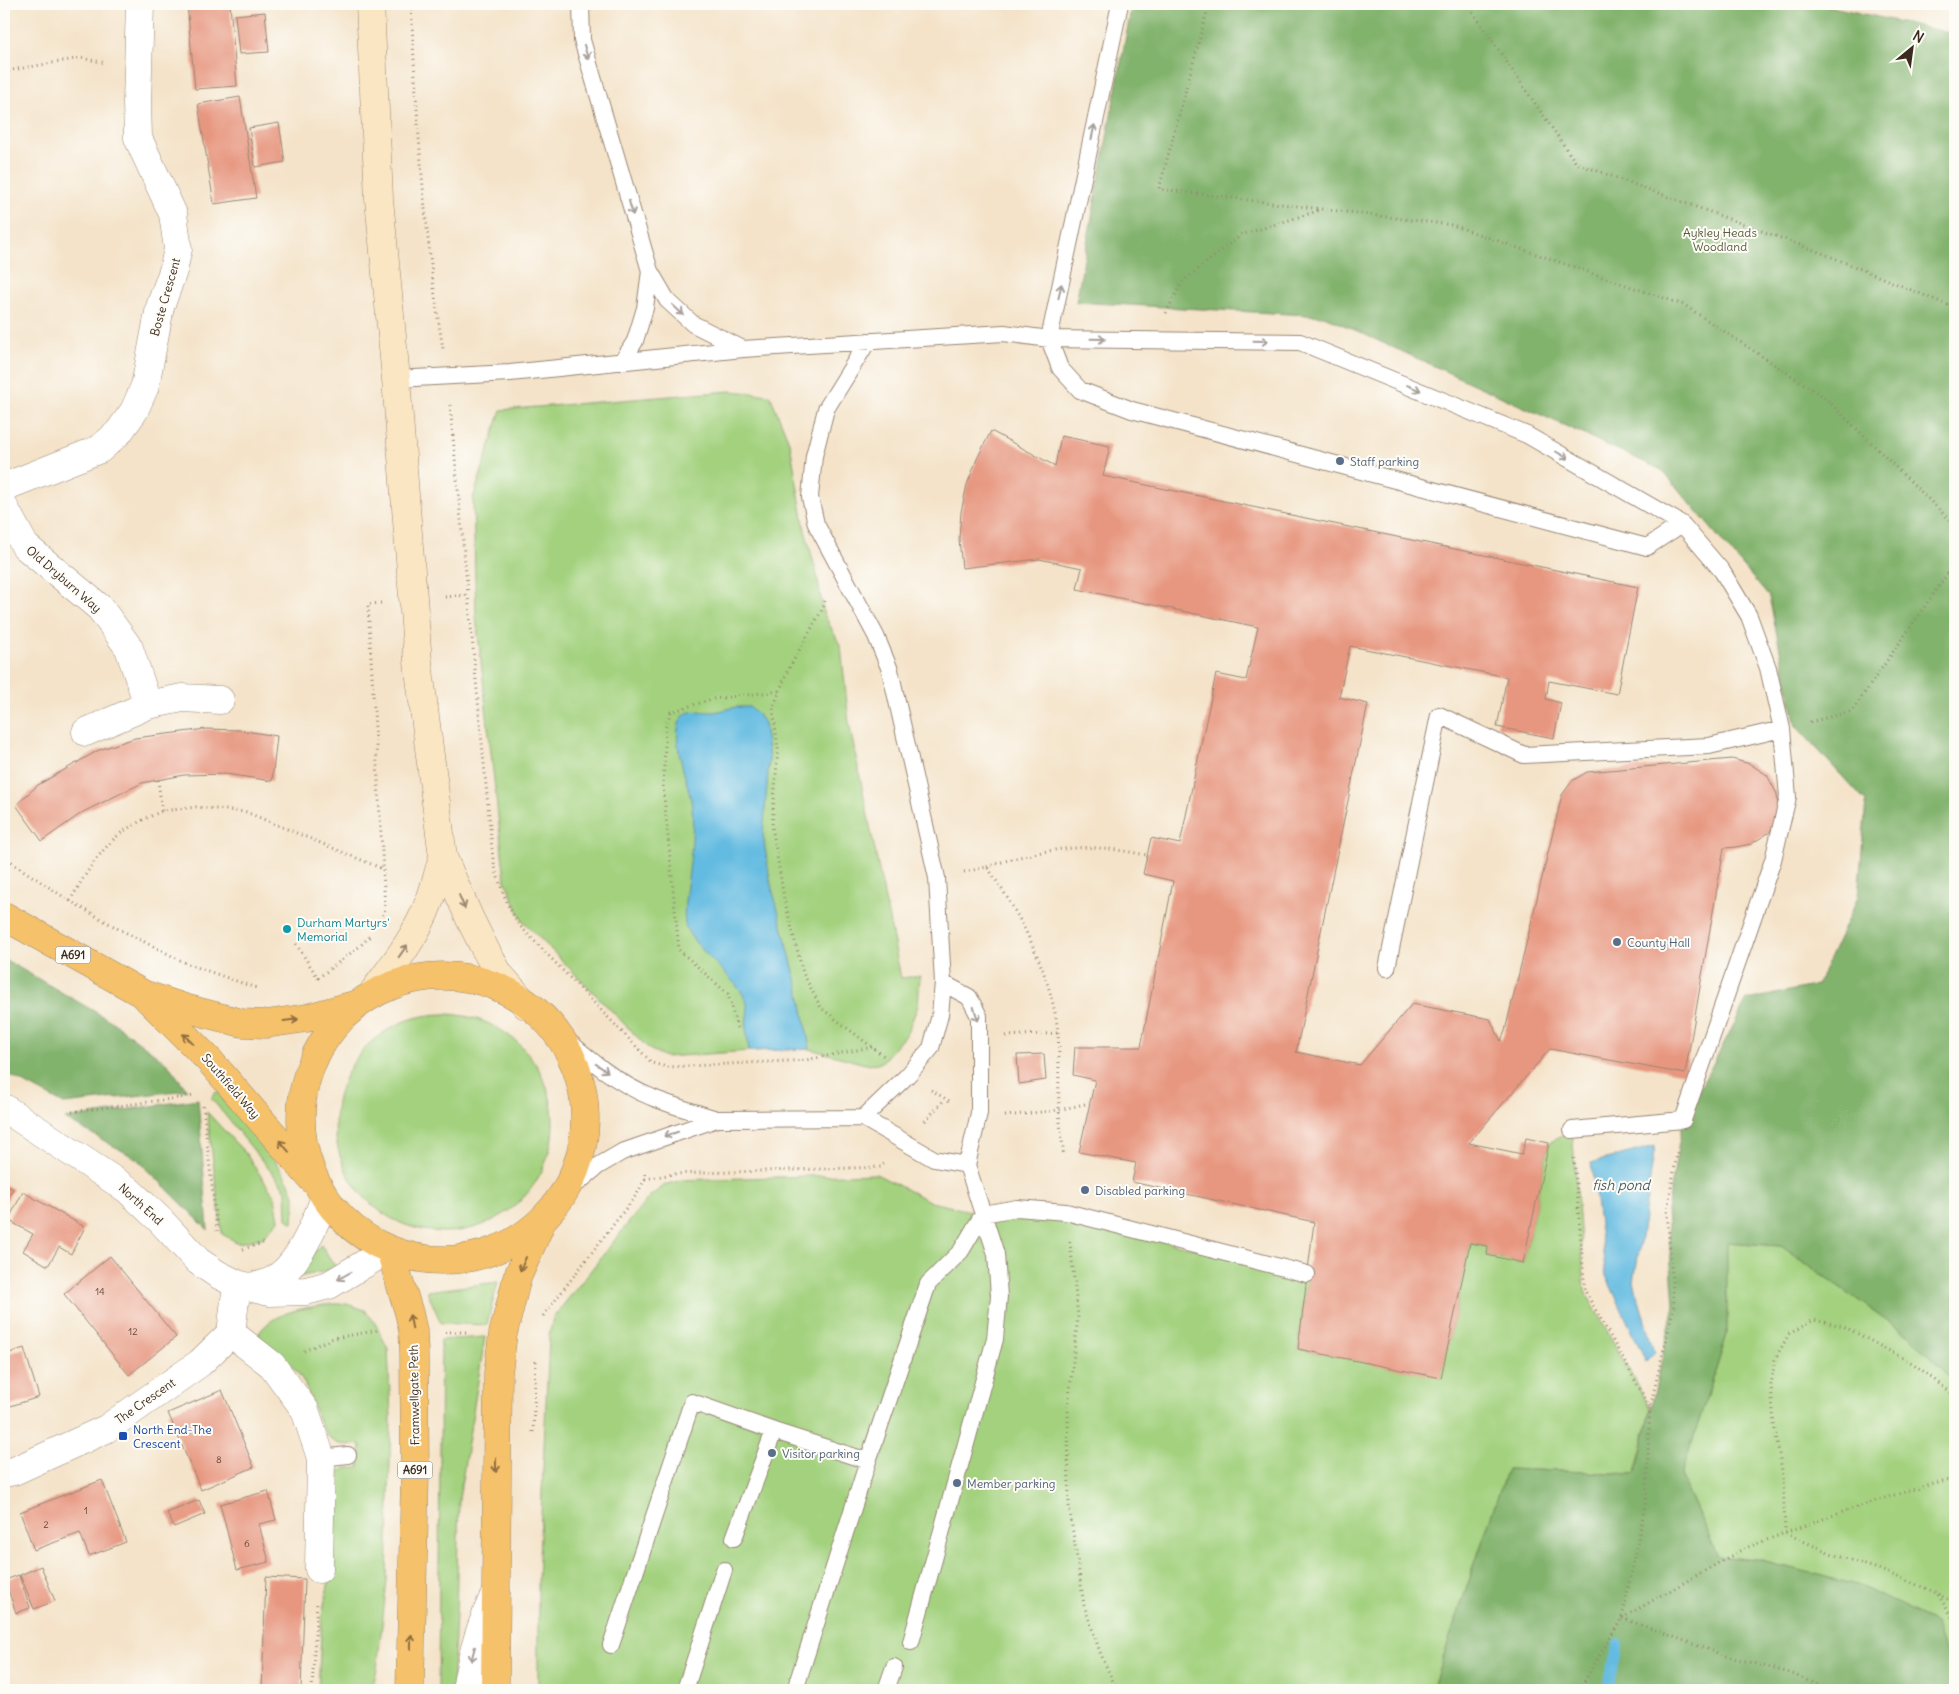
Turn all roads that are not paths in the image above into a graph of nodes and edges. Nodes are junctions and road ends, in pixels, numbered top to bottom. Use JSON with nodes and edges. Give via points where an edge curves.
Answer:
{"nodes":[{"id":1,"x":140,"y":4,"type":"edge"},
{"id":2,"x":370,"y":4,"type":"edge"},
{"id":3,"x":581,"y":4,"type":"edge"},
{"id":4,"x":1120,"y":4,"type":"edge"},
{"id":5,"x":650,"y":271,"type":"junction"},
{"id":6,"x":1050,"y":339,"type":"junction"},
{"id":7,"x":868,"y":341,"type":"junction"},
{"id":8,"x":743,"y":349,"type":"junction"},
{"id":9,"x":622,"y":362,"type":"junction"},
{"id":10,"x":396,"y":379,"type":"junction"},
{"id":11,"x":4,"y":488,"type":"edge"},
{"id":12,"x":4,"y":508,"type":"edge"},
{"id":13,"x":1682,"y":524,"type":"junction"},
{"id":14,"x":220,"y":700,"type":"dead end"},
{"id":15,"x":148,"y":705,"type":"junction"},
{"id":16,"x":1782,"y":729,"type":"junction"},
{"id":17,"x":86,"y":732,"type":"dead end"},
{"id":18,"x":442,"y":858,"type":"junction"},
{"id":19,"x":4,"y":916,"type":"edge"},
{"id":20,"x":1387,"y":968,"type":"dead end"},
{"id":21,"x":943,"y":983,"type":"junction"},
{"id":22,"x":143,"y":994,"type":"junction"},
{"id":23,"x":364,"y":998,"type":"junction"},
{"id":24,"x":526,"y":1005,"type":"junction"},
{"id":25,"x":551,"y":1026,"type":"junction"},
{"id":26,"x":12,"y":1113,"type":"edge"},
{"id":27,"x":863,"y":1118,"type":"junction"},
{"id":28,"x":717,"y":1119,"type":"junction"},
{"id":29,"x":1572,"y":1130,"type":"road end"},
{"id":30,"x":967,"y":1165,"type":"junction"},
{"id":31,"x":320,"y":1192,"type":"junction"},
{"id":32,"x":562,"y":1196,"type":"junction"},
{"id":33,"x":983,"y":1214,"type":"junction"},
{"id":34,"x":543,"y":1220,"type":"junction"},
{"id":35,"x":389,"y":1252,"type":"junction"},
{"id":36,"x":1307,"y":1274,"type":"dead end"},
{"id":37,"x":243,"y":1285,"type":"junction"},
{"id":38,"x":231,"y":1333,"type":"junction"},
{"id":39,"x":774,"y":1431,"type":"junction"},
{"id":40,"x":348,"y":1455,"type":"dead end"},
{"id":41,"x":321,"y":1458,"type":"junction"},
{"id":42,"x":868,"y":1461,"type":"junction"},
{"id":43,"x":4,"y":1473,"type":"edge"},
{"id":44,"x":734,"y":1538,"type":"dead end"},
{"id":45,"x":319,"y":1569,"type":"road end"},
{"id":46,"x":724,"y":1570,"type":"dead end"},
{"id":47,"x":496,"y":1592,"type":"junction"},
{"id":48,"x":911,"y":1642,"type":"dead end"},
{"id":49,"x":611,"y":1645,"type":"dead end"},
{"id":50,"x":894,"y":1667,"type":"dead end"},
{"id":51,"x":410,"y":1690,"type":"edge"},
{"id":52,"x":466,"y":1690,"type":"edge"},
{"id":53,"x":495,"y":1690,"type":"edge"},
{"id":54,"x":685,"y":1690,"type":"edge"},
{"id":55,"x":795,"y":1690,"type":"edge"},
{"id":56,"x":886,"y":1690,"type":"edge"}],
"edges":[{"from":1,"to":11,"type":"street","name":"Boste Crescent","via":[[138,138],[173,214],[178,249],[160,307],[144,386],[134,411],[120,432],[100,448]]},
{"from":2,"to":10,"type":"main road","via":[[379,198]]},
{"from":3,"to":5,"type":"lane","one_way":true,"via":[[582,40]]},
{"from":6,"to":4,"type":"lane","one_way":true},
{"from":5,"to":8,"type":"lane","one_way":true,"via":[[667,300],[693,324]]},
{"from":5,"to":9,"type":"lane","via":[[645,308],[635,341]]},
{"from":6,"to":7,"type":"lane","via":[[1004,333]]},
{"from":6,"to":13,"type":"lane","one_way":true,"via":[[1300,342],[1527,435]]},
{"from":6,"to":13,"type":"lane","via":[[1060,368],[1080,390],[1132,410],[1647,547]]},
{"from":7,"to":8,"type":"lane"},
{"from":7,"to":21,"type":"lane","via":[[826,409],[814,456],[810,497],[816,524],[876,636],[890,670],[937,878]]},
{"from":8,"to":9,"type":"lane"},
{"from":9,"to":10,"type":"lane","via":[[510,373]]},
{"from":10,"to":18,"type":"main road","via":[[418,670]]},
{"from":12,"to":15,"type":"street","name":"Old Dryburn Way","via":[[25,546],[100,608],[129,648]]},
{"from":13,"to":16,"type":"lane","via":[[1722,571],[1749,616],[1768,668]]},
{"from":14,"to":15,"type":"street","via":[[182,698]]},
{"from":15,"to":17,"type":"street"},
{"from":16,"to":20,"type":"lane","via":[[1709,746],[1524,755],[1439,714]]},
{"from":16,"to":29,"type":"lane","via":[[1788,797],[1774,860],[1682,1120]]},
{"from":23,"to":18,"type":"main road","one_way":true,"via":[[406,947],[422,919]]},
{"from":18,"to":24,"type":"main road","one_way":true,"via":[[468,917],[499,974]]},
{"from":19,"to":22,"type":"highway","name":"Southfield Way","number":"A691"},
{"from":21,"to":27,"type":"lane","via":[[940,1015],[931,1048]]},
{"from":21,"to":30,"type":"lane","one_way":true,"via":[[969,997],[979,1016],[979,1113]]},
{"from":22,"to":23,"type":"highway","name":"Southfield Way","number":"A691","one_way":true,"via":[[242,1023],[266,1024],[333,1012]]},
{"from":31,"to":22,"type":"highway","name":"Southfield Way","number":"A691","one_way":true,"via":[[209,1060]]},
{"from":23,"to":24,"type":"highway","name":"Southfield Way","via":[[401,979],[431,975],[461,977],[501,988]]},
{"from":23,"to":31,"type":"highway","via":[[326,1038],[312,1064],[305,1087],[302,1114],[305,1143]]},
{"from":24,"to":25,"type":"highway","name":"Southfield Way"},
{"from":25,"to":28,"type":"lane","one_way":true,"via":[[621,1082],[650,1097]]},
{"from":25,"to":32,"type":"highway","name":"Southfield Way","via":[[569,1050],[585,1095],[582,1146]]},
{"from":26,"to":37,"type":"street","name":"North End","via":[[127,1189],[198,1261],[217,1274]]},
{"from":27,"to":28,"type":"lane"},
{"from":27,"to":30,"type":"lane","via":[[934,1159]]},
{"from":28,"to":32,"type":"lane","one_way":true,"via":[[622,1152],[598,1166]]},
{"from":30,"to":33,"type":"lane"},
{"from":31,"to":35,"type":"highway","name":"Southfield Way","via":[[356,1233],[369,1244]]},
{"from":31,"to":37,"type":"street","via":[[302,1248],[289,1266],[265,1284]]},
{"from":32,"to":34,"type":"highway","name":"Southfield Way"},
{"from":33,"to":36,"type":"lane","via":[[1017,1208],[1066,1212]]},
{"from":33,"to":42,"type":"lane","via":[[960,1251],[928,1284]]},
{"from":33,"to":48,"type":"lane","via":[[996,1254],[999,1296],[996,1339]]},
{"from":34,"to":35,"type":"highway","name":"Southfield Way","via":[[519,1238],[495,1250],[460,1259],[421,1259]]},
{"from":34,"to":47,"type":"highway","one_way":true,"via":[[517,1278],[503,1334],[496,1416]]},
{"from":35,"to":37,"type":"street","name":"North End","one_way":true,"via":[[329,1284],[306,1291],[269,1292]]},
{"from":51,"to":35,"type":"highway","name":"Framwellgate Peth","number":"A691","one_way":true,"via":[[415,1474],[413,1331]]},
{"from":37,"to":38,"type":"street"},
{"from":38,"to":41,"type":"street","via":[[272,1365],[306,1410]]},
{"from":38,"to":43,"type":"street","name":"The Crescent","via":[[200,1363],[106,1429]]},
{"from":39,"to":42,"type":"lane"},
{"from":39,"to":44,"type":"lane"},
{"from":39,"to":49,"type":"lane","via":[[692,1402]]},
{"from":40,"to":41,"type":"lane"},
{"from":41,"to":45,"type":"street"},
{"from":42,"to":55,"type":"lane"},
{"from":46,"to":54,"type":"lane"},
{"from":47,"to":52,"type":"street","one_way":true,"via":[[481,1622]]},
{"from":47,"to":53,"type":"highway"},
{"from":50,"to":56,"type":"lane"}]}
